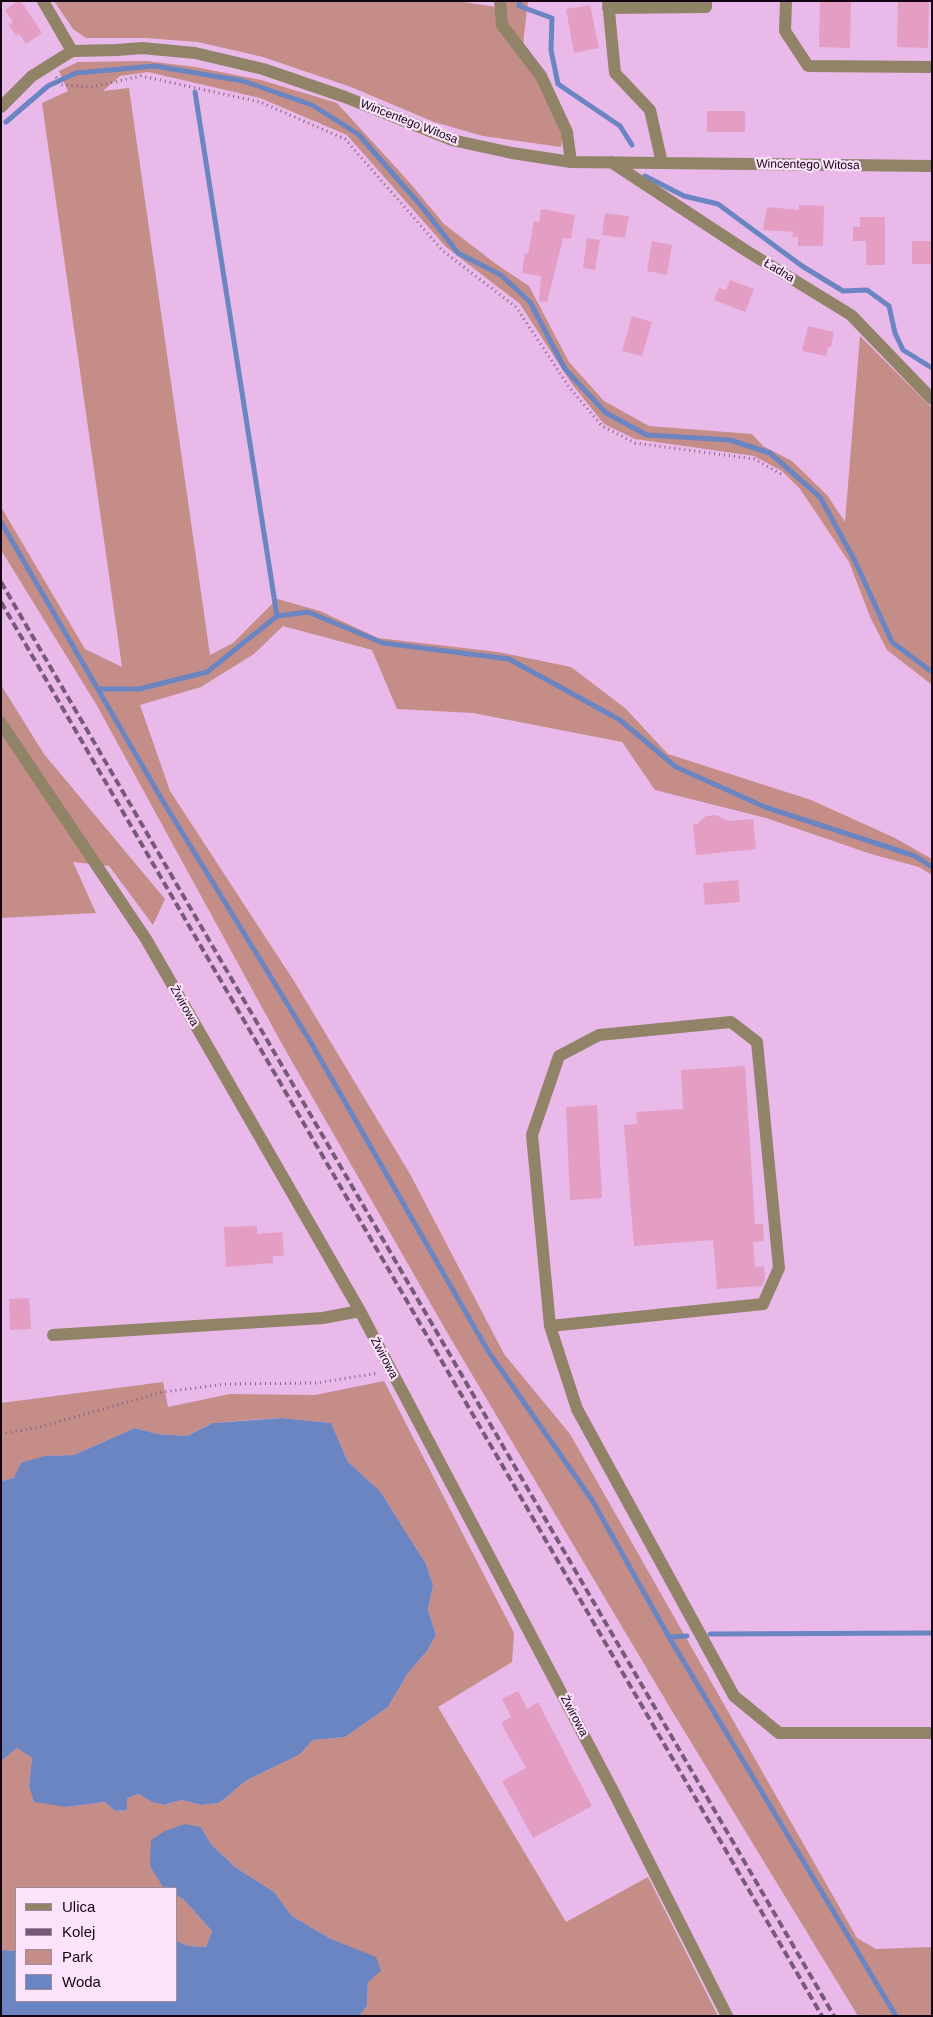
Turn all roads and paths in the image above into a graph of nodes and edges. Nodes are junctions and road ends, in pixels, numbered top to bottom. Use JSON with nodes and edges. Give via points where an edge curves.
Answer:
{"nodes":[{"id":1,"x":43,"y":1,"type":"edge"},
{"id":2,"x":500,"y":1,"type":"edge"},
{"id":3,"x":706,"y":1,"type":"edge"},
{"id":4,"x":786,"y":1,"type":"edge"},
{"id":5,"x":608,"y":5,"type":"edge"},
{"id":6,"x":72,"y":51,"type":"junction"},
{"id":7,"x":48,"y":66,"type":"junction"},
{"id":8,"x":932,"y":67,"type":"edge"},
{"id":9,"x":1,"y":106,"type":"edge"},
{"id":10,"x":571,"y":162,"type":"junction"},
{"id":11,"x":611,"y":162,"type":"junction"},
{"id":12,"x":662,"y":163,"type":"junction"},
{"id":13,"x":932,"y":166,"type":"edge"},
{"id":14,"x":932,"y":399,"type":"edge"},
{"id":15,"x":783,"y":475,"type":"dead end"},
{"id":16,"x":1,"y":723,"type":"edge"},
{"id":17,"x":360,"y":1310,"type":"junction"},
{"id":18,"x":550,"y":1326,"type":"junction"},
{"id":19,"x":53,"y":1335,"type":"dead end"},
{"id":20,"x":392,"y":1372,"type":"junction"},
{"id":21,"x":1,"y":1434,"type":"edge"},
{"id":22,"x":932,"y":1733,"type":"edge"},
{"id":23,"x":727,"y":2016,"type":"edge"}],
"edges":[{"from":1,"to":6,"type":"street"},
{"from":2,"to":10,"type":"street","via":[[502,24],[541,76],[567,132]]},
{"from":3,"to":5,"type":"street","via":[[706,8]]},
{"from":4,"to":8,"type":"street","via":[[785,31],[808,66]]},
{"from":5,"to":12,"type":"street","via":[[615,73],[650,110]]},
{"from":6,"to":7,"type":"street"},
{"from":6,"to":10,"type":"street","name":"Wincentego Witosa","via":[[142,48],[195,53],[263,69],[345,97],[452,140]]},
{"from":7,"to":9,"type":"street","via":[[32,76]]},
{"from":7,"to":15,"type":"path","via":[[61,85],[91,87],[141,76],[260,102],[345,139],[443,251],[516,307],[570,387],[602,426],[634,443],[754,459]]},
{"from":10,"to":11,"type":"street","name":"Wincentego Witosa"},
{"from":11,"to":12,"type":"street","name":"Wincentego Witosa"},
{"from":11,"to":14,"type":"street","name":"Ładna","via":[[851,315]]},
{"from":12,"to":13,"type":"street","name":"Wincentego Witosa"},
{"from":16,"to":17,"type":"street","name":"Żwirowa","via":[[146,939]]},
{"from":17,"to":19,"type":"street","via":[[323,1318]]},
{"from":17,"to":20,"type":"street","name":"Żwirowa"},
{"from":18,"to":18,"type":"street","via":[[763,1304],[779,1268],[757,1042],[732,1022],[599,1035],[559,1056],[532,1135]]},
{"from":18,"to":22,"type":"street","via":[[577,1410],[734,1696],[779,1733]]},
{"from":20,"to":21,"type":"path","via":[[316,1383],[227,1384],[164,1392],[40,1427]]},
{"from":20,"to":23,"type":"street","name":"Żwirowa","via":[[612,1788]]}]}
